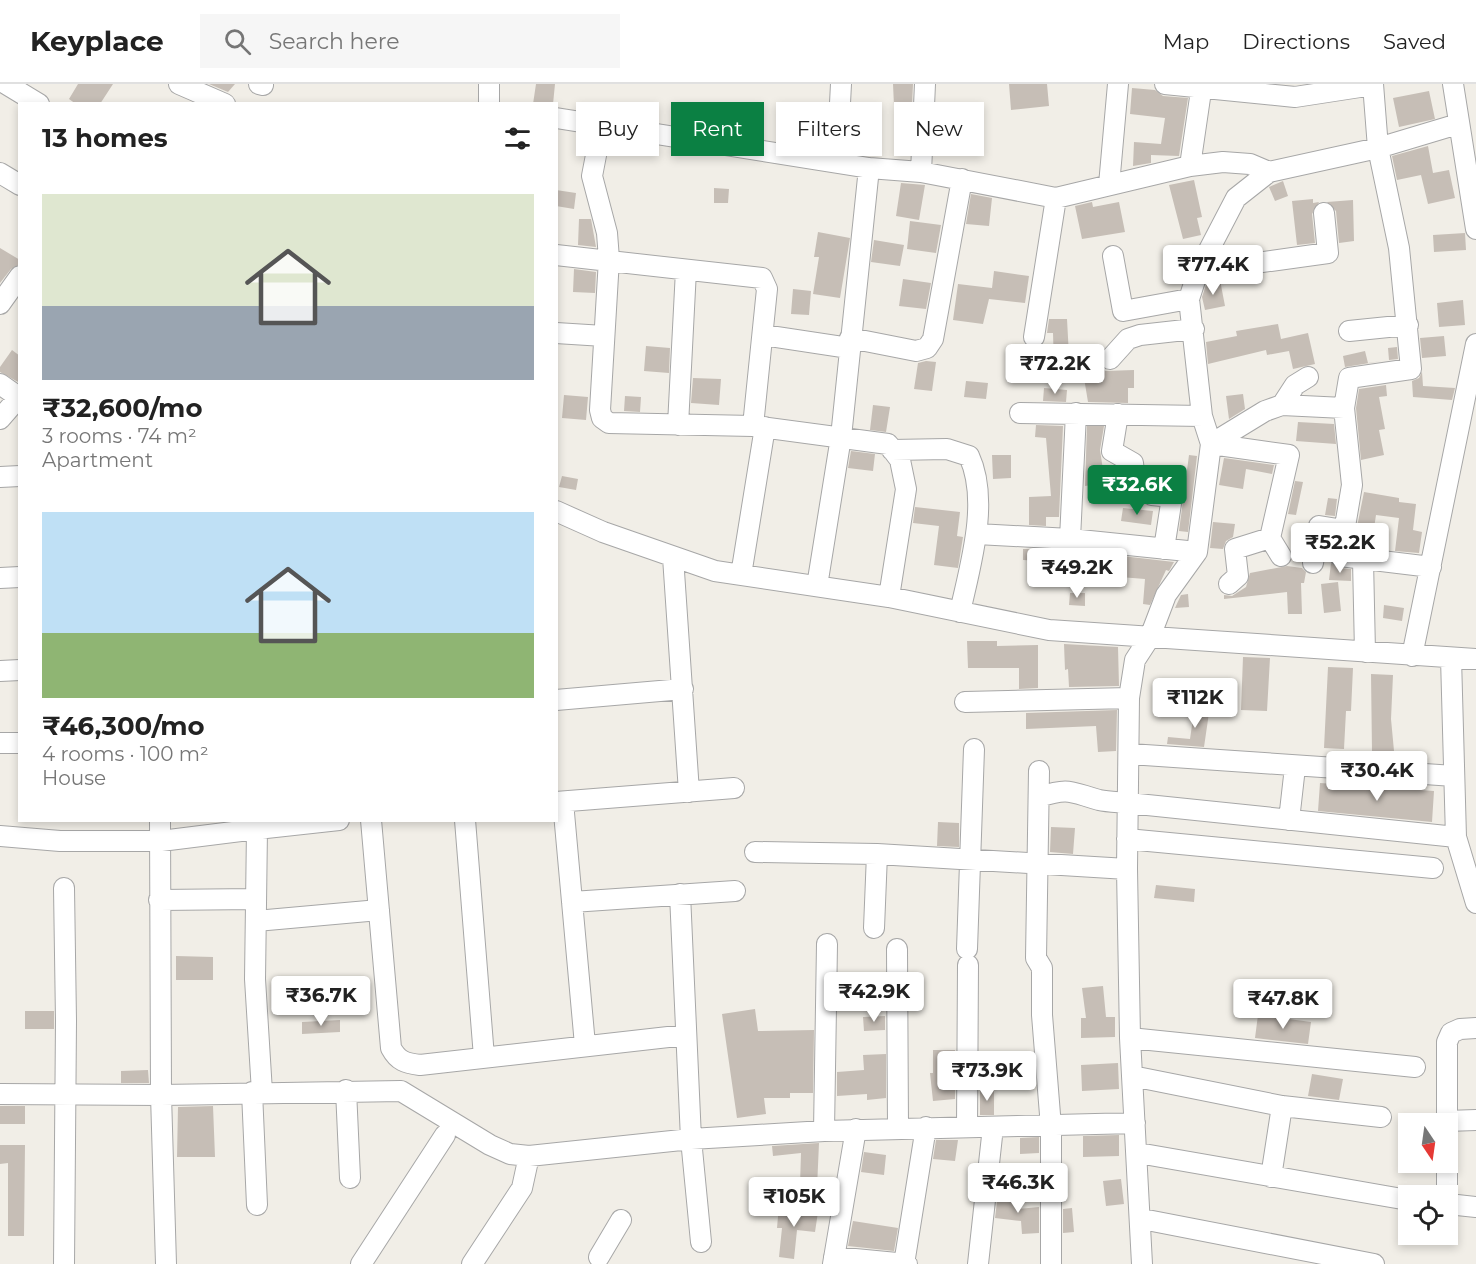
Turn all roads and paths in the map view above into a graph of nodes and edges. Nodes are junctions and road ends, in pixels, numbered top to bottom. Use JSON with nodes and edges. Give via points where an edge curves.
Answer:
{"nodes":[{"id":1,"x":6,"y":84,"type":"edge"},
{"id":2,"x":179,"y":84,"type":"edge"},
{"id":3,"x":489,"y":84,"type":"edge"},
{"id":4,"x":841,"y":84,"type":"edge"},
{"id":5,"x":925,"y":84,"type":"edge"},
{"id":6,"x":1118,"y":84,"type":"edge"},
{"id":7,"x":1165,"y":84,"type":"edge"},
{"id":8,"x":1453,"y":84,"type":"edge"},
{"id":9,"x":1373,"y":85,"type":"edge"},
{"id":10,"x":1202,"y":86,"type":"edge"},
{"id":11,"x":36,"y":102,"type":"edge"},
{"id":12,"x":220,"y":102,"type":"edge"},
{"id":13,"x":489,"y":102,"type":"edge"},
{"id":14,"x":558,"y":118,"type":"edge"},
{"id":15,"x":576,"y":121,"type":"edge"},
{"id":16,"x":1458,"y":124,"type":"junction"},
{"id":17,"x":659,"y":133,"type":"edge"},
{"id":18,"x":1378,"y":148,"type":"junction"},
{"id":19,"x":596,"y":156,"type":"edge"},
{"id":20,"x":837,"y":161,"type":"junction"},
{"id":21,"x":1190,"y":166,"type":"junction"},
{"id":22,"x":869,"y":168,"type":"junction"},
{"id":23,"x":921,"y":172,"type":"junction"},
{"id":24,"x":1269,"y":172,"type":"junction"},
{"id":25,"x":0,"y":173,"type":"edge"},
{"id":26,"x":962,"y":180,"type":"junction"},
{"id":27,"x":18,"y":184,"type":"edge"},
{"id":28,"x":1109,"y":185,"type":"junction"},
{"id":29,"x":1472,"y":185,"type":"edge"},
{"id":30,"x":1056,"y":198,"type":"junction"},
{"id":31,"x":1324,"y":213,"type":"dead end"},
{"id":32,"x":1476,"y":229,"type":"edge"},
{"id":33,"x":558,"y":255,"type":"edge"},
{"id":34,"x":1113,"y":256,"type":"dead end"},
{"id":35,"x":609,"y":259,"type":"junction"},
{"id":36,"x":686,"y":270,"type":"junction"},
{"id":37,"x":1198,"y":271,"type":"junction"},
{"id":38,"x":18,"y":279,"type":"edge"},
{"id":39,"x":1189,"y":299,"type":"junction"},
{"id":40,"x":0,"y":304,"type":"edge"},
{"id":41,"x":1408,"y":325,"type":"junction"},
{"id":42,"x":1194,"y":329,"type":"junction"},
{"id":43,"x":1349,"y":331,"type":"dead end"},
{"id":44,"x":558,"y":333,"type":"edge"},
{"id":45,"x":763,"y":335,"type":"junction"},
{"id":46,"x":604,"y":336,"type":"junction"},
{"id":47,"x":1034,"y":337,"type":"dead end"},
{"id":48,"x":849,"y":343,"type":"junction"},
{"id":49,"x":1476,"y":349,"type":"edge"},
{"id":50,"x":1110,"y":358,"type":"dead end"},
{"id":51,"x":1308,"y":377,"type":"dead end"},
{"id":52,"x":0,"y":384,"type":"edge"},
{"id":53,"x":18,"y":396,"type":"edge"},
{"id":54,"x":18,"y":398,"type":"edge"},
{"id":55,"x":1282,"y":405,"type":"junction"},
{"id":56,"x":1344,"y":408,"type":"junction"},
{"id":57,"x":1020,"y":413,"type":"dead end"},
{"id":58,"x":1076,"y":414,"type":"junction"},
{"id":59,"x":1118,"y":414,"type":"junction"},
{"id":60,"x":1202,"y":416,"type":"junction"},
{"id":61,"x":0,"y":419,"type":"edge"},
{"id":62,"x":678,"y":425,"type":"junction"},
{"id":63,"x":759,"y":426,"type":"junction"},
{"id":64,"x":840,"y":437,"type":"junction"},
{"id":65,"x":1211,"y":444,"type":"junction"},
{"id":66,"x":892,"y":450,"type":"junction"},
{"id":67,"x":18,"y":476,"type":"edge"},
{"id":68,"x":0,"y":477,"type":"edge"},
{"id":69,"x":558,"y":512,"type":"edge"},
{"id":70,"x":1344,"y":530,"type":"junction"},
{"id":71,"x":976,"y":534,"type":"junction"},
{"id":72,"x":1270,"y":538,"type":"junction"},
{"id":73,"x":1070,"y":539,"type":"junction"},
{"id":74,"x":1164,"y":549,"type":"junction"},
{"id":75,"x":1197,"y":552,"type":"junction"},
{"id":76,"x":1281,"y":556,"type":"dead end"},
{"id":77,"x":673,"y":557,"type":"junction"},
{"id":78,"x":1364,"y":560,"type":"junction"},
{"id":79,"x":1313,"y":563,"type":"dead end"},
{"id":80,"x":1431,"y":567,"type":"junction"},
{"id":81,"x":741,"y":575,"type":"junction"},
{"id":82,"x":18,"y":577,"type":"edge"},
{"id":83,"x":0,"y":578,"type":"edge"},
{"id":84,"x":1229,"y":584,"type":"dead end"},
{"id":85,"x":817,"y":586,"type":"junction"},
{"id":86,"x":889,"y":597,"type":"junction"},
{"id":87,"x":960,"y":612,"type":"junction"},
{"id":88,"x":1150,"y":637,"type":"junction"},
{"id":89,"x":1365,"y":652,"type":"junction"},
{"id":90,"x":1412,"y":656,"type":"junction"},
{"id":91,"x":1451,"y":658,"type":"junction"},
{"id":92,"x":1476,"y":659,"type":"edge"},
{"id":93,"x":18,"y":670,"type":"edge"},
{"id":94,"x":0,"y":671,"type":"edge"},
{"id":95,"x":683,"y":689,"type":"junction"},
{"id":96,"x":1130,"y":698,"type":"junction"},
{"id":97,"x":558,"y":700,"type":"edge"},
{"id":98,"x":966,"y":702,"type":"dead end"},
{"id":99,"x":0,"y":743,"type":"edge"},
{"id":100,"x":18,"y":743,"type":"edge"},
{"id":101,"x":974,"y":748,"type":"dead end"},
{"id":102,"x":1130,"y":754,"type":"junction"},
{"id":103,"x":1039,"y":771,"type":"dead end"},
{"id":104,"x":1294,"y":776,"type":"dead end"},
{"id":105,"x":1454,"y":776,"type":"junction"},
{"id":106,"x":734,"y":788,"type":"dead end"},
{"id":107,"x":689,"y":792,"type":"junction"},
{"id":108,"x":1039,"y":797,"type":"junction"},
{"id":109,"x":560,"y":802,"type":"edge"},
{"id":110,"x":1128,"y":803,"type":"junction"},
{"id":111,"x":1289,"y":820,"type":"junction"},
{"id":112,"x":160,"y":822,"type":"edge"},
{"id":113,"x":306,"y":822,"type":"edge"},
{"id":114,"x":371,"y":822,"type":"edge"},
{"id":115,"x":465,"y":822,"type":"edge"},
{"id":116,"x":257,"y":825,"type":"edge"},
{"id":117,"x":0,"y":836,"type":"edge"},
{"id":118,"x":1456,"y":837,"type":"junction"},
{"id":119,"x":1127,"y":839,"type":"junction"},
{"id":120,"x":161,"y":841,"type":"junction"},
{"id":121,"x":755,"y":852,"type":"dead end"},
{"id":122,"x":877,"y":854,"type":"junction"},
{"id":123,"x":972,"y":859,"type":"junction"},
{"id":124,"x":1037,"y":862,"type":"junction"},
{"id":125,"x":1433,"y":868,"type":"dead end"},
{"id":126,"x":1127,"y":869,"type":"junction"},
{"id":127,"x":64,"y":888,"type":"dead end"},
{"id":128,"x":735,"y":891,"type":"dead end"},
{"id":129,"x":680,"y":894,"type":"junction"},
{"id":130,"x":256,"y":899,"type":"junction"},
{"id":131,"x":159,"y":900,"type":"junction"},
{"id":132,"x":572,"y":902,"type":"junction"},
{"id":133,"x":1476,"y":903,"type":"edge"},
{"id":134,"x":379,"y":910,"type":"junction"},
{"id":135,"x":256,"y":921,"type":"junction"},
{"id":136,"x":874,"y":928,"type":"dead end"},
{"id":137,"x":826,"y":944,"type":"dead end"},
{"id":138,"x":897,"y":949,"type":"dead end"},
{"id":139,"x":1476,"y":1028,"type":"edge"},
{"id":140,"x":686,"y":1035,"type":"junction"},
{"id":141,"x":1130,"y":1038,"type":"junction"},
{"id":142,"x":585,"y":1045,"type":"junction"},
{"id":143,"x":484,"y":1057,"type":"junction"},
{"id":144,"x":405,"y":1063,"type":"junction"},
{"id":145,"x":1415,"y":1067,"type":"dead end"},
{"id":146,"x":1132,"y":1076,"type":"junction"},
{"id":147,"x":346,"y":1090,"type":"junction"},
{"id":148,"x":401,"y":1091,"type":"junction"},
{"id":149,"x":257,"y":1092,"type":"junction"},
{"id":150,"x":0,"y":1094,"type":"edge"},
{"id":151,"x":64,"y":1095,"type":"junction"},
{"id":152,"x":161,"y":1095,"type":"junction"},
{"id":153,"x":1282,"y":1106,"type":"junction"},
{"id":154,"x":1447,"y":1113,"type":"edge"},
{"id":155,"x":1381,"y":1117,"type":"dead end"},
{"id":156,"x":1476,"y":1120,"type":"edge"},
{"id":157,"x":1458,"y":1121,"type":"edge"},
{"id":158,"x":1135,"y":1123,"type":"junction"},
{"id":159,"x":967,"y":1127,"type":"junction"},
{"id":160,"x":993,"y":1127,"type":"junction"},
{"id":161,"x":1051,"y":1127,"type":"junction"},
{"id":162,"x":898,"y":1128,"type":"junction"},
{"id":163,"x":926,"y":1128,"type":"junction"},
{"id":164,"x":856,"y":1129,"type":"junction"},
{"id":165,"x":824,"y":1131,"type":"junction"},
{"id":166,"x":445,"y":1135,"type":"dead end"},
{"id":167,"x":691,"y":1139,"type":"junction"},
{"id":168,"x":1138,"y":1153,"type":"junction"},
{"id":169,"x":529,"y":1156,"type":"junction"},
{"id":170,"x":1271,"y":1177,"type":"junction"},
{"id":171,"x":350,"y":1178,"type":"dead end"},
{"id":172,"x":786,"y":1195,"type":"dead end"},
{"id":173,"x":1398,"y":1198,"type":"edge"},
{"id":174,"x":841,"y":1204,"type":"junction"},
{"id":175,"x":257,"y":1205,"type":"dead end"},
{"id":176,"x":1458,"y":1205,"type":"edge"},
{"id":177,"x":1476,"y":1207,"type":"edge"},
{"id":178,"x":1142,"y":1219,"type":"junction"},
{"id":179,"x":621,"y":1220,"type":"dead end"},
{"id":180,"x":700,"y":1242,"type":"dead end"},
{"id":181,"x":833,"y":1261,"type":"edge"},
{"id":182,"x":601,"y":1262,"type":"edge"},
{"id":183,"x":64,"y":1264,"type":"edge"},
{"id":184,"x":166,"y":1264,"type":"edge"},
{"id":185,"x":362,"y":1264,"type":"edge"},
{"id":186,"x":472,"y":1264,"type":"edge"},
{"id":187,"x":905,"y":1264,"type":"edge"},
{"id":188,"x":978,"y":1264,"type":"edge"},
{"id":189,"x":1051,"y":1264,"type":"edge"},
{"id":190,"x":1142,"y":1264,"type":"edge"},
{"id":191,"x":1374,"y":1264,"type":"edge"}],
"edges":[{"from":1,"to":11,"type":"street"},
{"from":2,"to":12,"type":"street"},
{"from":3,"to":13,"type":"street"},
{"from":4,"to":20,"type":"street"},
{"from":5,"to":23,"type":"street"},
{"from":6,"to":28,"type":"street"},
{"from":7,"to":10,"type":"street"},
{"from":8,"to":16,"type":"street"},
{"from":9,"to":10,"type":"street","via":[[1295,97]]},
{"from":9,"to":18,"type":"street"},
{"from":10,"to":21,"type":"street"},
{"from":14,"to":15,"type":"street"},
{"from":16,"to":18,"type":"street"},
{"from":16,"to":29,"type":"street"},
{"from":17,"to":20,"type":"street"},
{"from":18,"to":24,"type":"street"},
{"from":18,"to":41,"type":"street","via":[[1399,248]]},
{"from":19,"to":35,"type":"street","via":[[592,176],[607,233]]},
{"from":20,"to":22,"type":"street"},
{"from":21,"to":24,"type":"street","via":[[1250,164]]},
{"from":21,"to":28,"type":"street"},
{"from":22,"to":23,"type":"street"},
{"from":22,"to":48,"type":"street"},
{"from":23,"to":26,"type":"street"},
{"from":24,"to":37,"type":"street","via":[[1236,198]]},
{"from":25,"to":27,"type":"street"},
{"from":26,"to":30,"type":"street"},
{"from":26,"to":48,"type":"street","via":[[933,339],[927,348],[916,351]]},
{"from":28,"to":30,"type":"street"},
{"from":29,"to":32,"type":"street"},
{"from":30,"to":47,"type":"street"},
{"from":31,"to":37,"type":"street","via":[[1328,253]]},
{"from":33,"to":35,"type":"street"},
{"from":34,"to":39,"type":"street","via":[[1123,311]]},
{"from":35,"to":36,"type":"street"},
{"from":35,"to":46,"type":"street"},
{"from":36,"to":45,"type":"street","via":[[762,278],[767,289]]},
{"from":36,"to":62,"type":"street"},
{"from":37,"to":39,"type":"street"},
{"from":38,"to":40,"type":"street"},
{"from":39,"to":42,"type":"street"},
{"from":41,"to":43,"type":"street"},
{"from":41,"to":56,"type":"street","via":[[1411,369],[1349,378]]},
{"from":42,"to":50,"type":"street","via":[[1128,339]]},
{"from":42,"to":60,"type":"street"},
{"from":44,"to":46,"type":"street"},
{"from":45,"to":48,"type":"street"},
{"from":45,"to":63,"type":"street"},
{"from":46,"to":62,"type":"street","via":[[602,418],[609,423]]},
{"from":48,"to":64,"type":"street"},
{"from":49,"to":80,"type":"street"},
{"from":51,"to":55,"type":"street","via":[[1295,385]]},
{"from":52,"to":53,"type":"street"},
{"from":54,"to":61,"type":"street"},
{"from":55,"to":56,"type":"street"},
{"from":55,"to":65,"type":"street"},
{"from":56,"to":70,"type":"street","via":[[1352,485]]},
{"from":57,"to":58,"type":"street"},
{"from":58,"to":59,"type":"street"},
{"from":58,"to":73,"type":"street"},
{"from":59,"to":60,"type":"street"},
{"from":59,"to":74,"type":"street","via":[[1112,451],[1133,463],[1136,481],[1152,495],[1172,497]]},
{"from":60,"to":65,"type":"street"},
{"from":62,"to":63,"type":"street"},
{"from":63,"to":64,"type":"street"},
{"from":63,"to":81,"type":"street"},
{"from":64,"to":66,"type":"street","via":[[888,444]]},
{"from":64,"to":85,"type":"street"},
{"from":65,"to":72,"type":"street","via":[[1289,455]]},
{"from":65,"to":75,"type":"street"},
{"from":66,"to":71,"type":"street","via":[[946,449],[969,456],[976,472]]},
{"from":66,"to":86,"type":"street","via":[[900,460],[906,489]]},
{"from":67,"to":68,"type":"street"},
{"from":69,"to":77,"type":"street"},
{"from":70,"to":78,"type":"street","via":[[1340,556]]},
{"from":70,"to":79,"type":"street","via":[[1319,526]]},
{"from":71,"to":73,"type":"street"},
{"from":71,"to":87,"type":"street"},
{"from":72,"to":76,"type":"street"},
{"from":72,"to":84,"type":"street","via":[[1235,549],[1238,576]]},
{"from":73,"to":74,"type":"street"},
{"from":74,"to":75,"type":"street"},
{"from":75,"to":88,"type":"street","via":[[1166,595]]},
{"from":77,"to":81,"type":"street","via":[[714,571]]},
{"from":77,"to":95,"type":"street"},
{"from":78,"to":80,"type":"street"},
{"from":78,"to":89,"type":"street"},
{"from":80,"to":90,"type":"street"},
{"from":81,"to":85,"type":"street"},
{"from":82,"to":83,"type":"street"},
{"from":85,"to":86,"type":"street"},
{"from":86,"to":87,"type":"street"},
{"from":87,"to":88,"type":"street","via":[[1049,630]]},
{"from":88,"to":89,"type":"street"},
{"from":88,"to":96,"type":"street","via":[[1135,660]]},
{"from":89,"to":90,"type":"street"},
{"from":90,"to":91,"type":"street"},
{"from":91,"to":92,"type":"street"},
{"from":91,"to":105,"type":"street"},
{"from":93,"to":94,"type":"street"},
{"from":95,"to":97,"type":"street"},
{"from":95,"to":107,"type":"street"},
{"from":96,"to":98,"type":"street"},
{"from":96,"to":102,"type":"street"},
{"from":99,"to":100,"type":"street"},
{"from":101,"to":123,"type":"street"},
{"from":102,"to":105,"type":"street"},
{"from":102,"to":110,"type":"street"},
{"from":103,"to":108,"type":"street"},
{"from":104,"to":111,"type":"street"},
{"from":105,"to":118,"type":"street"},
{"from":106,"to":107,"type":"street"},
{"from":107,"to":109,"type":"street"},
{"from":108,"to":110,"type":"street","via":[[1059,790],[1078,791],[1099,800]]},
{"from":108,"to":124,"type":"street"},
{"from":109,"to":132,"type":"street"},
{"from":110,"to":111,"type":"street"},
{"from":110,"to":119,"type":"street"},
{"from":111,"to":118,"type":"street"},
{"from":112,"to":120,"type":"street"},
{"from":113,"to":116,"type":"street"},
{"from":114,"to":134,"type":"street"},
{"from":115,"to":143,"type":"street"},
{"from":116,"to":120,"type":"street"},
{"from":116,"to":130,"type":"street"},
{"from":117,"to":120,"type":"street","via":[[60,841]]},
{"from":118,"to":133,"type":"street"},
{"from":119,"to":125,"type":"street"},
{"from":119,"to":126,"type":"street"},
{"from":120,"to":131,"type":"street"},
{"from":121,"to":122,"type":"street"},
{"from":122,"to":123,"type":"street"},
{"from":122,"to":136,"type":"street"},
{"from":123,"to":124,"type":"street"},
{"from":123,"to":159,"type":"street"},
{"from":124,"to":126,"type":"street"},
{"from":124,"to":161,"type":"street","via":[[1036,958],[1042,968]]},
{"from":126,"to":141,"type":"street"},
{"from":127,"to":151,"type":"street"},
{"from":128,"to":129,"type":"street"},
{"from":129,"to":132,"type":"street"},
{"from":129,"to":140,"type":"street"},
{"from":130,"to":131,"type":"street"},
{"from":130,"to":135,"type":"street"},
{"from":131,"to":152,"type":"street"},
{"from":132,"to":142,"type":"street"},
{"from":134,"to":135,"type":"street"},
{"from":134,"to":144,"type":"street","via":[[391,1048]]},
{"from":135,"to":149,"type":"street"},
{"from":137,"to":165,"type":"street"},
{"from":138,"to":162,"type":"street"},
{"from":139,"to":154,"type":"street","via":[[1451,1033],[1447,1042]]},
{"from":140,"to":142,"type":"street"},
{"from":140,"to":167,"type":"street"},
{"from":141,"to":145,"type":"street"},
{"from":141,"to":146,"type":"street"},
{"from":142,"to":143,"type":"street"},
{"from":143,"to":144,"type":"street","via":[[420,1065]]},
{"from":144,"to":148,"type":"street"},
{"from":146,"to":153,"type":"street"},
{"from":146,"to":158,"type":"street"},
{"from":147,"to":148,"type":"street"},
{"from":147,"to":149,"type":"street"},
{"from":147,"to":171,"type":"street"},
{"from":148,"to":169,"type":"street","via":[[489,1145],[510,1154]]},
{"from":149,"to":152,"type":"street"},
{"from":149,"to":175,"type":"street"},
{"from":150,"to":151,"type":"street"},
{"from":151,"to":152,"type":"street"},
{"from":151,"to":183,"type":"street"},
{"from":152,"to":184,"type":"street"},
{"from":153,"to":155,"type":"street"},
{"from":153,"to":170,"type":"street"},
{"from":156,"to":157,"type":"street"},
{"from":158,"to":161,"type":"street"},
{"from":158,"to":168,"type":"street"},
{"from":159,"to":160,"type":"street"},
{"from":159,"to":163,"type":"street"},
{"from":160,"to":161,"type":"street"},
{"from":160,"to":188,"type":"street"},
{"from":161,"to":189,"type":"street"},
{"from":162,"to":163,"type":"street"},
{"from":162,"to":164,"type":"street"},
{"from":163,"to":187,"type":"street"},
{"from":164,"to":165,"type":"street"},
{"from":164,"to":174,"type":"street"},
{"from":165,"to":167,"type":"street"},
{"from":166,"to":185,"type":"street"},
{"from":167,"to":169,"type":"street"},
{"from":167,"to":180,"type":"street"},
{"from":168,"to":170,"type":"street"},
{"from":168,"to":178,"type":"street"},
{"from":169,"to":186,"type":"street","via":[[522,1188]]},
{"from":170,"to":173,"type":"street"},
{"from":172,"to":174,"type":"street"},
{"from":174,"to":181,"type":"street"},
{"from":176,"to":177,"type":"street"},
{"from":178,"to":190,"type":"street"},
{"from":178,"to":191,"type":"street"},
{"from":179,"to":182,"type":"street"},
{"from":181,"to":187,"type":"street"}]}
